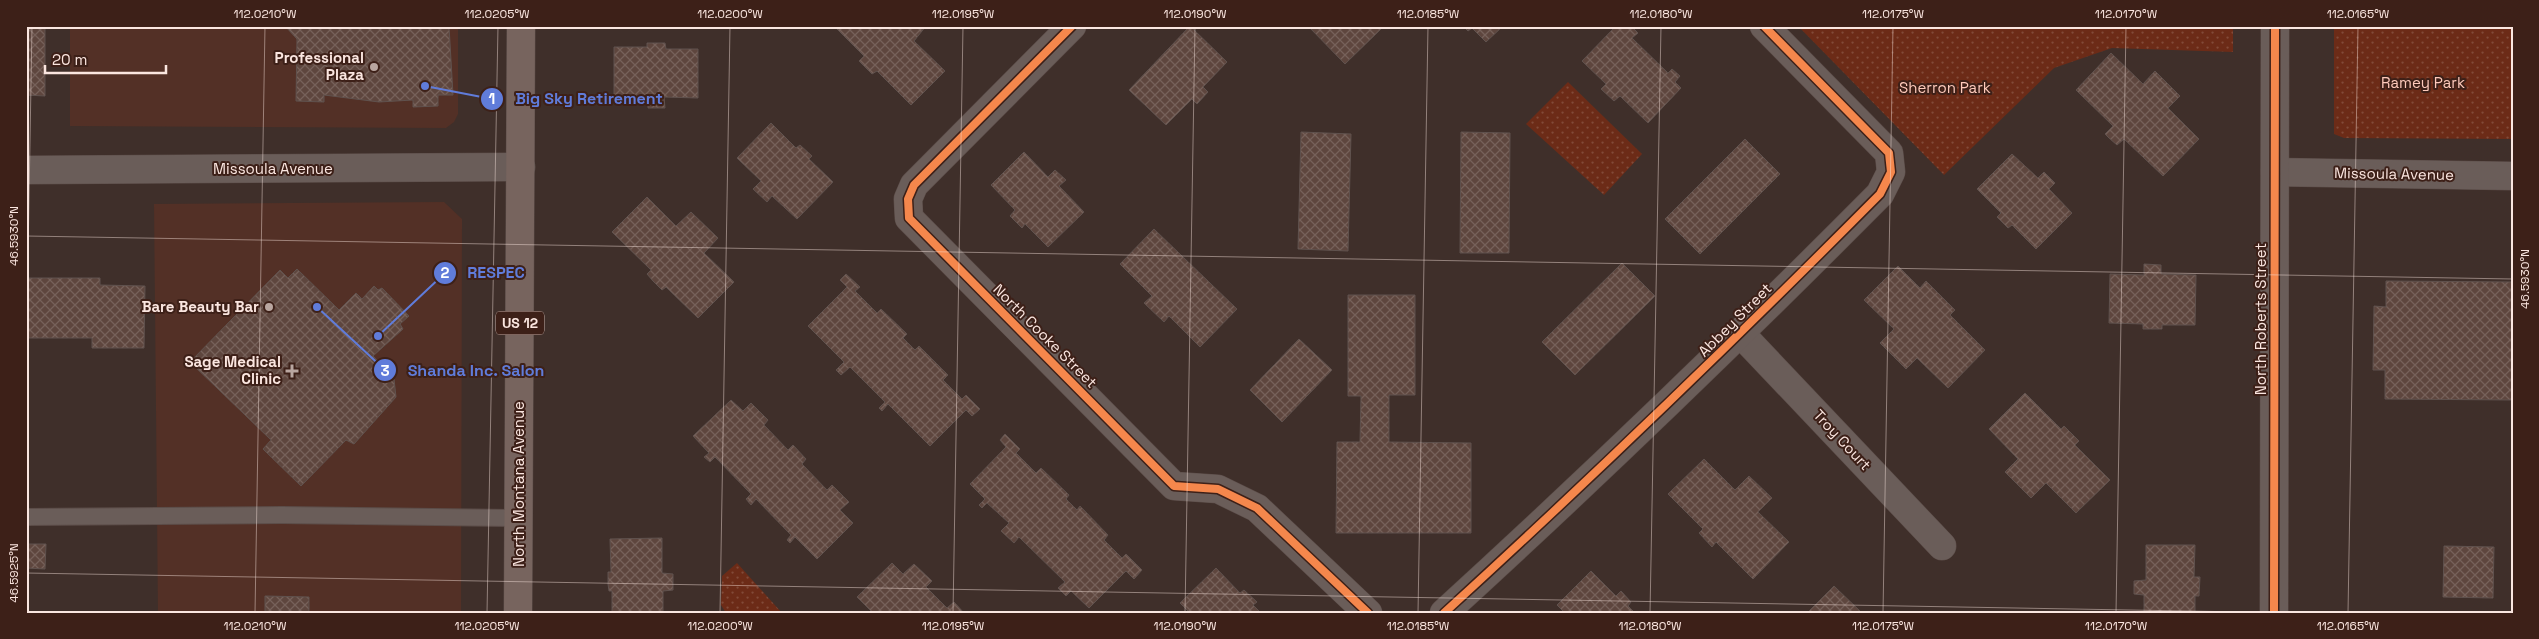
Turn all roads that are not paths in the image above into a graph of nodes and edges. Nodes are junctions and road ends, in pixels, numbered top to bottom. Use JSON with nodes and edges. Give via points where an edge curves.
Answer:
{"nodes":[{"id":1,"x":521,"y":26,"type":"edge"},
{"id":2,"x":1072,"y":26,"type":"edge"},
{"id":3,"x":1764,"y":26,"type":"edge"},
{"id":4,"x":2276,"y":26,"type":"edge"},
{"id":5,"x":521,"y":167,"type":"junction"},
{"id":6,"x":26,"y":170,"type":"edge"},
{"id":7,"x":2275,"y":172,"type":"junction"},
{"id":8,"x":2513,"y":176,"type":"edge"},
{"id":9,"x":1741,"y":334,"type":"junction"},
{"id":10,"x":26,"y":517,"type":"edge"},
{"id":11,"x":518,"y":518,"type":"junction"},
{"id":12,"x":1942,"y":546,"type":"dead end"},
{"id":13,"x":518,"y":613,"type":"edge"},
{"id":14,"x":1368,"y":613,"type":"edge"},
{"id":15,"x":1444,"y":613,"type":"edge"},
{"id":16,"x":2274,"y":613,"type":"edge"}],
"edges":[{"from":1,"to":5,"type":"highway","name":"North Montana Avenue","number":"US 12"},
{"from":2,"to":14,"type":"street","name":"North Cooke Street","via":[[914,185],[908,199],[909,218],[1174,486],[1218,489],[1257,508]]},
{"from":3,"to":9,"type":"street","name":"Abbey Street","via":[[1889,153],[1891,172],[1880,194]]},
{"from":4,"to":7,"type":"street","name":"North Roberts Street"},
{"from":5,"to":6,"type":"street","name":"Missoula Avenue"},
{"from":5,"to":11,"type":"highway","name":"North Montana Avenue","number":"US 12"},
{"from":7,"to":8,"type":"street","name":"Missoula Avenue"},
{"from":7,"to":16,"type":"street","name":"North Roberts Street"},
{"from":9,"to":12,"type":"street","name":"Troy Court"},
{"from":9,"to":15,"type":"street","name":"Abbey Street"},
{"from":10,"to":11,"type":"lane","via":[[282,515]]},
{"from":11,"to":13,"type":"highway","name":"North Montana Avenue","number":"US 12"}]}
